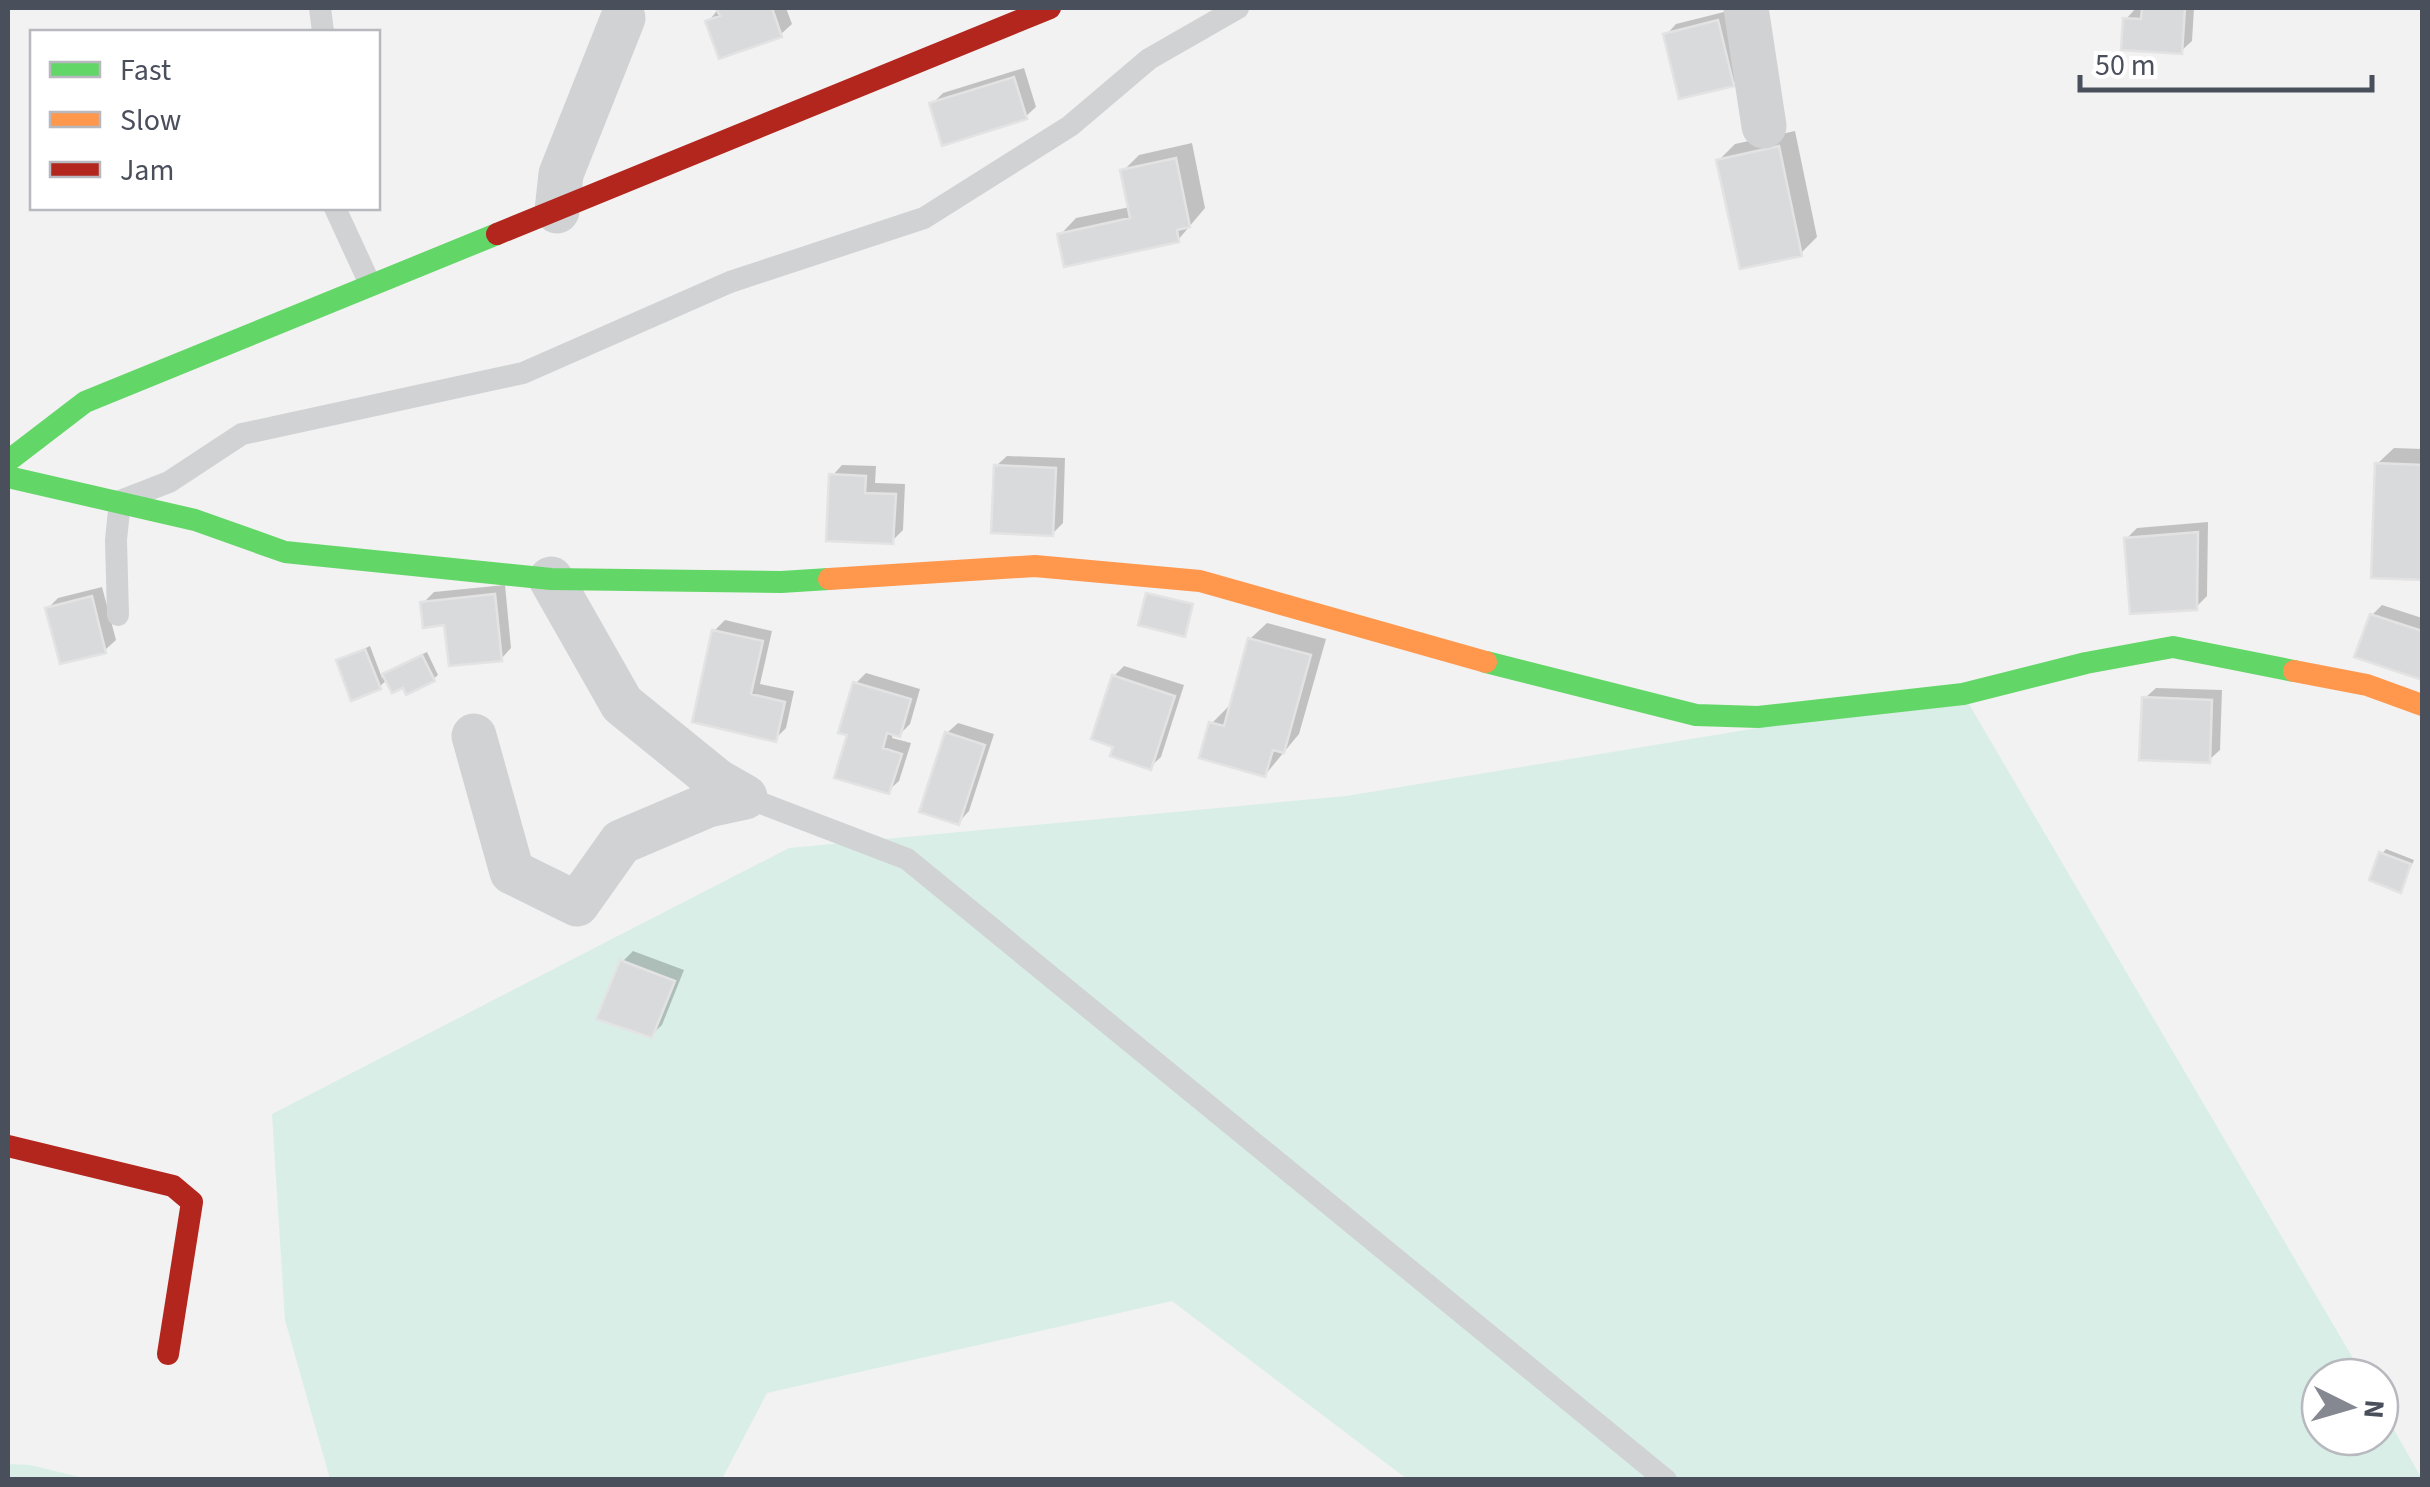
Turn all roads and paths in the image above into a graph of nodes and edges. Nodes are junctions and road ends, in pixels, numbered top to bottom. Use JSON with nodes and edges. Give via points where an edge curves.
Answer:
{"nodes":[{"id":1,"x":1050,"y":8,"type":"edge"},
{"id":2,"x":1238,"y":8,"type":"edge"},
{"id":3,"x":1746,"y":8,"type":"edge"},
{"id":4,"x":623,"y":18,"type":"dead end"},
{"id":5,"x":1764,"y":126,"type":"dead end"},
{"id":6,"x":336,"y":210,"type":"edge"},
{"id":7,"x":557,"y":212,"type":"junction"},
{"id":8,"x":370,"y":284,"type":"junction"},
{"id":9,"x":8,"y":461,"type":"edge"},
{"id":10,"x":8,"y":477,"type":"edge"},
{"id":11,"x":120,"y":501,"type":"junction"},
{"id":12,"x":550,"y":579,"type":"junction"},
{"id":13,"x":118,"y":614,"type":"dead end"},
{"id":14,"x":2422,"y":705,"type":"edge"},
{"id":15,"x":474,"y":736,"type":"dead end"},
{"id":16,"x":745,"y":796,"type":"junction"},
{"id":17,"x":8,"y":1146,"type":"edge"},
{"id":18,"x":168,"y":1354,"type":"dead end"},
{"id":19,"x":1666,"y":1480,"type":"edge"}],
"edges":[{"from":1,"to":7,"type":"street"},
{"from":2,"to":11,"type":"lane","via":[[1149,59],[1070,126],[924,218],[730,282],[523,373],[242,434],[168,482]]},
{"from":3,"to":5,"type":"street"},
{"from":4,"to":7,"type":"street","via":[[561,174]]},
{"from":6,"to":8,"type":"lane"},
{"from":7,"to":8,"type":"street"},
{"from":8,"to":9,"type":"street","via":[[84,402]]},
{"from":10,"to":11,"type":"street"},
{"from":11,"to":12,"type":"street","via":[[285,552]]},
{"from":11,"to":13,"type":"lane"},
{"from":12,"to":14,"type":"street","via":[[781,582],[1034,566],[1200,580],[1696,715],[1758,717],[1963,694],[2173,647],[2367,685]]},
{"from":12,"to":16,"type":"street","via":[[622,704]]},
{"from":15,"to":16,"type":"street","via":[[512,872],[578,904],[621,842],[708,804]]},
{"from":16,"to":19,"type":"lane","via":[[908,859]]},
{"from":17,"to":18,"type":"street","via":[[174,1186],[192,1202]]}]}
